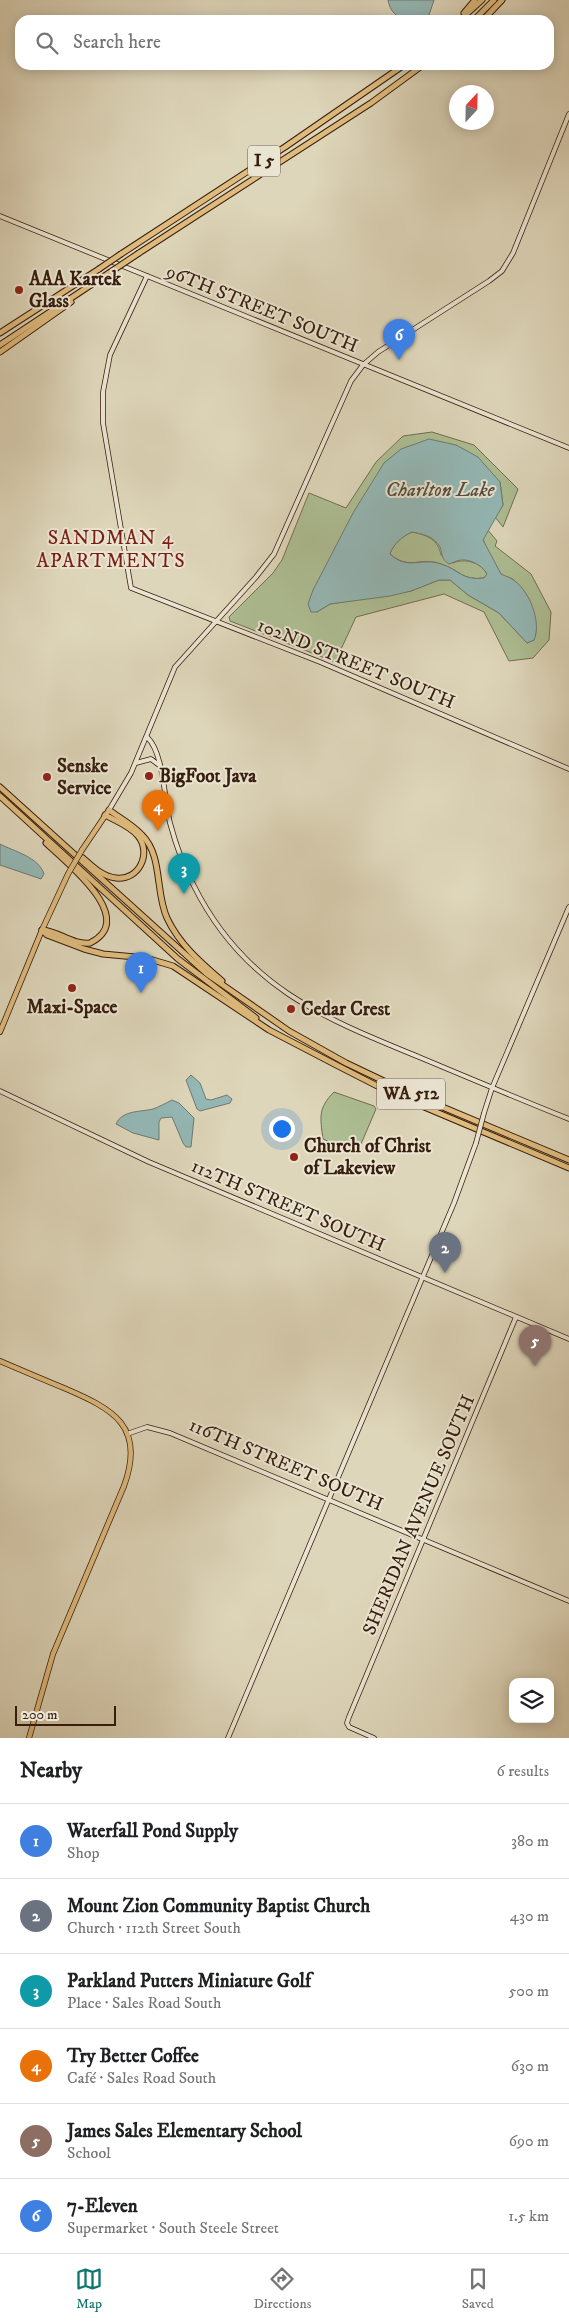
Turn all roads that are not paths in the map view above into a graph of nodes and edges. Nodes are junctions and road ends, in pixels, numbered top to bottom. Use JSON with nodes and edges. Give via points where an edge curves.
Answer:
{"nodes":[{"id":1,"x":475,"y":0,"type":"edge"},
{"id":2,"x":482,"y":0,"type":"edge"},
{"id":3,"x":494,"y":0,"type":"edge"},
{"id":4,"x":502,"y":0,"type":"edge"},
{"id":5,"x":463,"y":15,"type":"edge"},
{"id":6,"x":465,"y":15,"type":"edge"},
{"id":7,"x":479,"y":15,"type":"edge"},
{"id":8,"x":488,"y":15,"type":"edge"},
{"id":9,"x":397,"y":70,"type":"edge"},
{"id":10,"x":416,"y":70,"type":"edge"},
{"id":11,"x":569,"y":114,"type":"edge"},
{"id":12,"x":0,"y":216,"type":"edge"},
{"id":13,"x":147,"y":276,"type":"junction"},
{"id":14,"x":101,"y":278,"type":"junction"},
{"id":15,"x":0,"y":332,"type":"edge"},
{"id":16,"x":0,"y":345,"type":"edge"},
{"id":17,"x":0,"y":352,"type":"edge"},
{"id":18,"x":363,"y":365,"type":"junction"},
{"id":19,"x":569,"y":448,"type":"edge"},
{"id":20,"x":214,"y":622,"type":"junction"},
{"id":21,"x":147,"y":737,"type":"junction"},
{"id":22,"x":136,"y":762,"type":"junction"},
{"id":23,"x":159,"y":765,"type":"junction"},
{"id":24,"x":569,"y":769,"type":"edge"},
{"id":25,"x":0,"y":787,"type":"edge"},
{"id":26,"x":0,"y":796,"type":"edge"},
{"id":27,"x":109,"y":810,"type":"junction"},
{"id":28,"x":105,"y":815,"type":"junction"},
{"id":29,"x":40,"y":824,"type":"junction"},
{"id":30,"x":37,"y":830,"type":"junction"},
{"id":31,"x":569,"y":907,"type":"edge"},
{"id":32,"x":42,"y":930,"type":"junction"},
{"id":33,"x":237,"y":995,"type":"junction"},
{"id":34,"x":0,"y":1032,"type":"edge"},
{"id":35,"x":299,"y":1045,"type":"junction"},
{"id":36,"x":492,"y":1088,"type":"junction"},
{"id":37,"x":0,"y":1091,"type":"edge"},
{"id":38,"x":569,"y":1119,"type":"edge"},
{"id":39,"x":569,"y":1160,"type":"edge"},
{"id":40,"x":569,"y":1168,"type":"edge"},
{"id":41,"x":423,"y":1277,"type":"junction"},
{"id":42,"x":516,"y":1317,"type":"junction"},
{"id":43,"x":569,"y":1339,"type":"edge"},
{"id":44,"x":0,"y":1361,"type":"edge"},
{"id":45,"x":127,"y":1434,"type":"junction"},
{"id":46,"x":329,"y":1500,"type":"junction"},
{"id":47,"x":423,"y":1540,"type":"junction"},
{"id":48,"x":569,"y":1601,"type":"edge"},
{"id":49,"x":29,"y":1738,"type":"edge"},
{"id":50,"x":228,"y":1738,"type":"edge"},
{"id":51,"x":374,"y":1738,"type":"edge"}],
"edges":[{"from":1,"to":5,"type":"highway"},
{"from":2,"to":6,"type":"highway"},
{"from":3,"to":7,"type":"highway"},
{"from":4,"to":8,"type":"highway"},
{"from":9,"to":15,"type":"highway","number":"I 5","bridge":true,"via":[[285,147]]},
{"from":10,"to":14,"type":"highway","number":"I 5","bridge":true,"via":[[371,103]]},
{"from":11,"to":18,"type":"street","via":[[512,255],[502,271],[383,348]]},
{"from":12,"to":13,"type":"street","name":"96TH STREET SOUTH"},
{"from":13,"to":18,"type":"street","name":"96TH STREET SOUTH"},
{"from":13,"to":20,"type":"street","name":"102ND STREET SOUTH","via":[[106,367],[103,392],[104,423],[131,588]]},
{"from":14,"to":16,"type":"highway","number":"I 5"},
{"from":14,"to":17,"type":"highway"},
{"from":18,"to":19,"type":"street","name":"96TH STREET SOUTH"},
{"from":18,"to":20,"type":"street","via":[[345,393],[274,554]]},
{"from":20,"to":21,"type":"street","via":[[175,667]]},
{"from":20,"to":24,"type":"street","name":"102ND STREET SOUTH","via":[[319,662]]},
{"from":21,"to":22,"type":"street"},
{"from":21,"to":23,"type":"street","via":[[156,749]]},
{"from":22,"to":23,"type":"street","via":[[151,759]]},
{"from":22,"to":27,"type":"street"},
{"from":23,"to":36,"type":"street","via":[[170,821],[185,869],[205,907],[237,951],[283,992],[310,1009]]},
{"from":25,"to":29,"type":"highway","number":"WA 512"},
{"from":26,"to":30,"type":"highway","number":"WA 512"},
{"from":27,"to":28,"type":"main road"},
{"from":27,"to":33,"type":"highway","via":[[139,832],[150,846],[164,910],[176,935]]},
{"from":28,"to":29,"type":"highway","via":[[134,832],[144,847],[140,867],[124,878],[105,875]]},
{"from":28,"to":32,"type":"main road","bridge":true,"via":[[68,874]]},
{"from":29,"to":33,"type":"highway","number":"WA 512","via":[[185,956]]},
{"from":30,"to":32,"type":"highway","via":[[101,900],[108,917],[104,933],[90,943],[72,941]]},
{"from":30,"to":35,"type":"highway","number":"WA 512","via":[[178,959],[232,1001]]},
{"from":31,"to":36,"type":"street"},
{"from":32,"to":34,"type":"main road"},
{"from":32,"to":35,"type":"highway","via":[[47,935],[94,952],[146,958],[173,966],[269,1030]]},
{"from":33,"to":39,"type":"highway","number":"WA 512","via":[[346,1063]]},
{"from":35,"to":40,"type":"highway","number":"WA 512","via":[[391,1093]]},
{"from":36,"to":38,"type":"street"},
{"from":36,"to":41,"type":"street","bridge":true,"via":[[467,1171]]},
{"from":37,"to":41,"type":"street","name":"112TH STREET SOUTH","via":[[149,1162]]},
{"from":41,"to":42,"type":"street","name":"112TH STREET SOUTH"},
{"from":41,"to":46,"type":"street"},
{"from":42,"to":43,"type":"street","name":"112TH STREET SOUTH"},
{"from":42,"to":47,"type":"street","name":"SHERIDAN AVENUE SOUTH"},
{"from":44,"to":45,"type":"main road","via":[[100,1404],[115,1416]]},
{"from":45,"to":46,"type":"street","name":"116TH STREET SOUTH","via":[[140,1428],[159,1429]]},
{"from":45,"to":49,"type":"main road","via":[[132,1451],[130,1467],[53,1654]]},
{"from":46,"to":47,"type":"street","name":"116TH STREET SOUTH"},
{"from":46,"to":50,"type":"street"},
{"from":47,"to":48,"type":"street","name":"116TH STREET SOUTH"},
{"from":47,"to":51,"type":"street","name":"SHERIDAN AVENUE SOUTH","via":[[347,1724]]}]}
